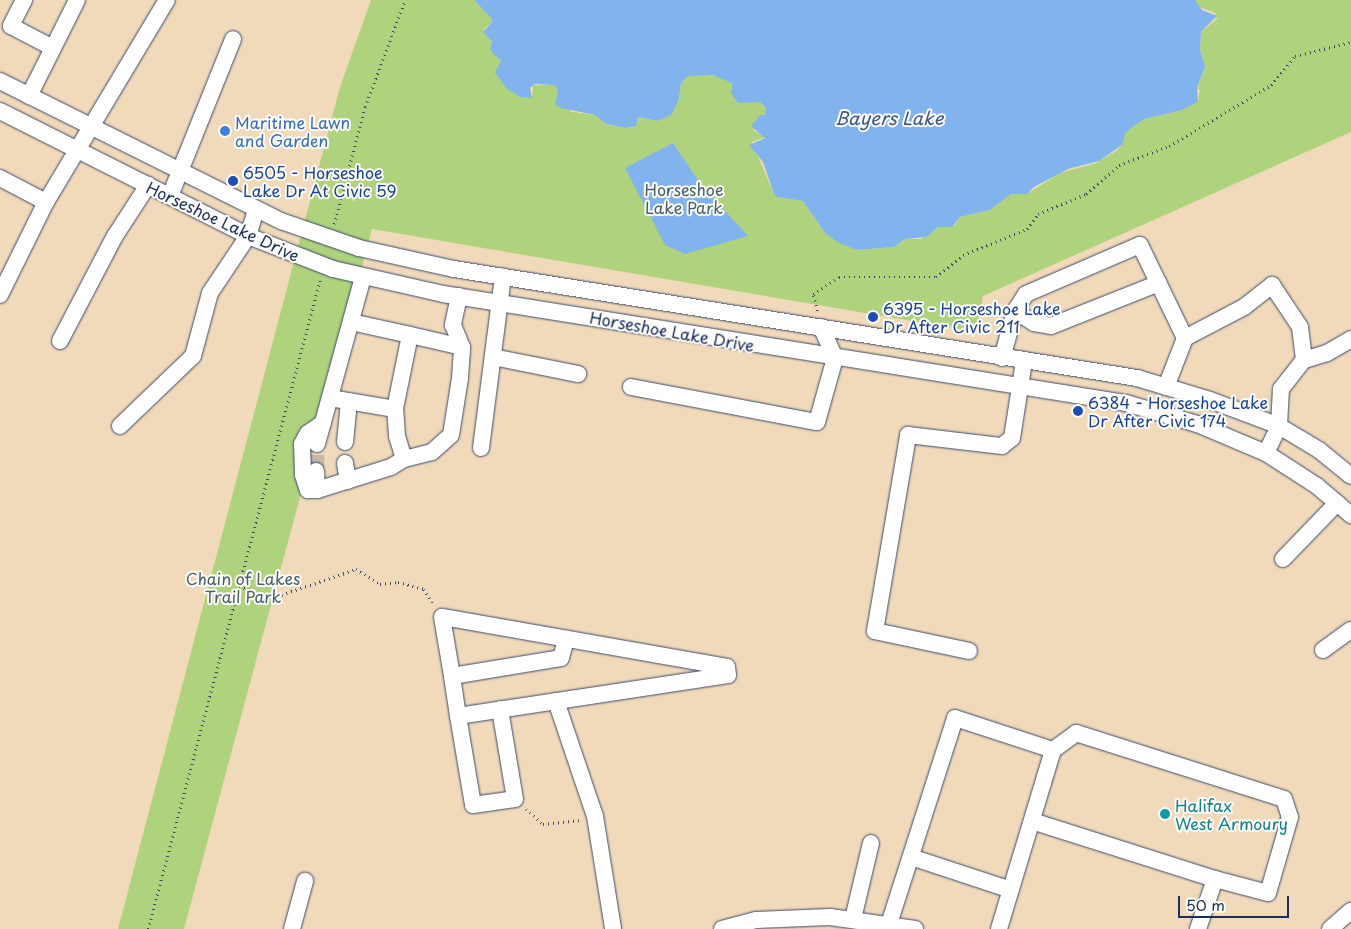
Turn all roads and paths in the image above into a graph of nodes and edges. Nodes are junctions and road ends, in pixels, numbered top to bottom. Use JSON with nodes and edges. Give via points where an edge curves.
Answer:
{"nodes":[{"id":1,"x":24,"y":0,"type":"edge"},
{"id":2,"x":77,"y":0,"type":"edge"},
{"id":3,"x":167,"y":0,"type":"edge"},
{"id":4,"x":406,"y":0,"type":"edge"},
{"id":5,"x":233,"y":39,"type":"dead end"},
{"id":6,"x":1351,"y":42,"type":"edge"},
{"id":7,"x":53,"y":48,"type":"junction"},
{"id":8,"x":0,"y":81,"type":"edge"},
{"id":9,"x":29,"y":96,"type":"junction"},
{"id":10,"x":0,"y":111,"type":"edge"},
{"id":11,"x":92,"y":127,"type":"junction"},
{"id":12,"x":76,"y":150,"type":"junction"},
{"id":13,"x":179,"y":170,"type":"junction"},
{"id":14,"x":0,"y":178,"type":"edge"},
{"id":15,"x":148,"y":185,"type":"junction"},
{"id":16,"x":170,"y":196,"type":"junction"},
{"id":17,"x":46,"y":202,"type":"junction"},
{"id":18,"x":256,"y":210,"type":"junction"},
{"id":19,"x":248,"y":236,"type":"junction"},
{"id":20,"x":330,"y":239,"type":"junction"},
{"id":21,"x":324,"y":266,"type":"junction"},
{"id":22,"x":364,"y":276,"type":"junction"},
{"id":23,"x":503,"y":276,"type":"junction"},
{"id":24,"x":1159,"y":283,"type":"junction"},
{"id":25,"x":0,"y":295,"type":"edge"},
{"id":26,"x":459,"y":296,"type":"junction"},
{"id":27,"x":499,"y":302,"type":"junction"},
{"id":28,"x":1015,"y":311,"type":"junction"},
{"id":29,"x":351,"y":322,"type":"junction"},
{"id":30,"x":821,"y":327,"type":"junction"},
{"id":31,"x":410,"y":335,"type":"junction"},
{"id":32,"x":1185,"y":338,"type":"junction"},
{"id":33,"x":1351,"y":339,"type":"edge"},
{"id":34,"x":60,"y":341,"type":"dead end"},
{"id":35,"x":462,"y":347,"type":"junction"},
{"id":36,"x":493,"y":357,"type":"junction"},
{"id":37,"x":835,"y":358,"type":"junction"},
{"id":38,"x":1002,"y":358,"type":"junction"},
{"id":39,"x":1304,"y":360,"type":"junction"},
{"id":40,"x":1024,"y":361,"type":"junction"},
{"id":41,"x":578,"y":374,"type":"dead end"},
{"id":42,"x":1022,"y":386,"type":"junction"},
{"id":43,"x":631,"y":387,"type":"dead end"},
{"id":44,"x":1166,"y":387,"type":"junction"},
{"id":45,"x":330,"y":398,"type":"junction"},
{"id":46,"x":349,"y":401,"type":"junction"},
{"id":47,"x":395,"y":408,"type":"junction"},
{"id":48,"x":323,"y":423,"type":"junction"},
{"id":49,"x":120,"y":426,"type":"dead end"},
{"id":50,"x":1279,"y":426,"type":"junction"},
{"id":51,"x":345,"y":442,"type":"dead end"},
{"id":52,"x":317,"y":444,"type":"tunnel mouth"},
{"id":53,"x":481,"y":448,"type":"dead end"},
{"id":54,"x":1266,"y":453,"type":"junction"},
{"id":55,"x":404,"y":459,"type":"junction"},
{"id":56,"x":345,"y":463,"type":"dead end"},
{"id":57,"x":316,"y":471,"type":"tunnel mouth"},
{"id":58,"x":1351,"y":476,"type":"edge"},
{"id":59,"x":348,"y":480,"type":"junction"},
{"id":60,"x":316,"y":490,"type":"junction"},
{"id":61,"x":1337,"y":503,"type":"junction"},
{"id":62,"x":1351,"y":515,"type":"edge"},
{"id":63,"x":1283,"y":559,"type":"dead end"},
{"id":64,"x":239,"y":586,"type":"junction"},
{"id":65,"x":442,"y":617,"type":"junction"},
{"id":66,"x":1351,"y":630,"type":"edge"},
{"id":67,"x":566,"y":638,"type":"junction"},
{"id":68,"x":969,"y":650,"type":"dead end"},
{"id":69,"x":1322,"y":650,"type":"dead end"},
{"id":70,"x":452,"y":676,"type":"junction"},
{"id":71,"x":556,"y":701,"type":"junction"},
{"id":72,"x":500,"y":709,"type":"junction"},
{"id":73,"x":458,"y":716,"type":"junction"},
{"id":74,"x":1054,"y":750,"type":"junction"},
{"id":75,"x":515,"y":799,"type":"junction"},
{"id":76,"x":595,"y":816,"type":"junction"},
{"id":77,"x":1032,"y":821,"type":"junction"},
{"id":78,"x":871,"y":843,"type":"dead end"},
{"id":79,"x":911,"y":857,"type":"junction"},
{"id":80,"x":1215,"y":879,"type":"junction"},
{"id":81,"x":305,"y":881,"type":"dead end"},
{"id":82,"x":1011,"y":890,"type":"junction"},
{"id":83,"x":1351,"y":911,"type":"edge"},
{"id":84,"x":853,"y":919,"type":"junction"},
{"id":85,"x":889,"y":924,"type":"junction"},
{"id":86,"x":148,"y":929,"type":"edge"},
{"id":87,"x":292,"y":929,"type":"edge"},
{"id":88,"x":613,"y":929,"type":"edge"},
{"id":89,"x":722,"y":929,"type":"edge"},
{"id":90,"x":915,"y":929,"type":"edge"},
{"id":91,"x":999,"y":929,"type":"edge"},
{"id":92,"x":1198,"y":929,"type":"edge"},
{"id":93,"x":1330,"y":929,"type":"edge"}],
"edges":[{"from":1,"to":7,"type":"street","via":[[11,26]]},
{"from":2,"to":7,"type":"street"},
{"from":3,"to":11,"type":"street"},
{"from":4,"to":20,"type":"path","via":[[365,107]]},
{"from":5,"to":13,"type":"street"},
{"from":6,"to":30,"type":"path","via":[[1295,56],[1271,85],[1169,146],[1119,165],[1086,194],[1038,214],[1027,228],[963,255],[936,276],[840,278],[813,294]]},
{"from":7,"to":9,"type":"street"},
{"from":8,"to":9,"type":"street","name":"Horseshoe Lake Drive"},
{"from":9,"to":11,"type":"street","name":"Horseshoe Lake Drive"},
{"from":10,"to":12,"type":"street","name":"Horseshoe Lake Drive"},
{"from":11,"to":12,"type":"street"},
{"from":11,"to":13,"type":"street","name":"Horseshoe Lake Drive"},
{"from":12,"to":15,"type":"street","name":"Horseshoe Lake Drive"},
{"from":12,"to":17,"type":"street"},
{"from":13,"to":16,"type":"street"},
{"from":13,"to":18,"type":"street","name":"Horseshoe Lake Drive"},
{"from":14,"to":17,"type":"street"},
{"from":15,"to":16,"type":"street","name":"Horseshoe Lake Drive"},
{"from":15,"to":34,"type":"street","via":[[115,236]]},
{"from":16,"to":19,"type":"street","name":"Horseshoe Lake Drive"},
{"from":17,"to":25,"type":"street"},
{"from":18,"to":19,"type":"street"},
{"from":18,"to":20,"type":"street","name":"Horseshoe Lake Drive"},
{"from":19,"to":21,"type":"street","name":"Horseshoe Lake Drive"},
{"from":19,"to":49,"type":"street","via":[[210,293],[192,356]]},
{"from":20,"to":23,"type":"street","name":"Horseshoe Lake Drive","via":[[415,261]]},
{"from":21,"to":22,"type":"street","name":"Horseshoe Lake Drive"},
{"from":21,"to":64,"type":"path"},
{"from":22,"to":26,"type":"street","name":"Horseshoe Lake Drive"},
{"from":22,"to":29,"type":"street"},
{"from":23,"to":27,"type":"street"},
{"from":23,"to":30,"type":"street","name":"Horseshoe Lake Drive"},
{"from":24,"to":28,"type":"street","via":[[1051,326],[1034,323]]},
{"from":24,"to":28,"type":"street","via":[[1140,245],[1026,294]]},
{"from":24,"to":32,"type":"street"},
{"from":26,"to":27,"type":"street","name":"Horseshoe Lake Drive"},
{"from":26,"to":35,"type":"street","via":[[453,325]]},
{"from":27,"to":36,"type":"street"},
{"from":27,"to":37,"type":"street","name":"Horseshoe Lake Drive"},
{"from":28,"to":38,"type":"street"},
{"from":29,"to":31,"type":"street"},
{"from":29,"to":45,"type":"street"},
{"from":30,"to":37,"type":"street"},
{"from":30,"to":38,"type":"street","name":"Horseshoe Lake Drive"},
{"from":31,"to":35,"type":"street"},
{"from":31,"to":47,"type":"street"},
{"from":32,"to":39,"type":"street","via":[[1244,308],[1272,285],[1300,327]]},
{"from":32,"to":44,"type":"street"},
{"from":33,"to":39,"type":"street","via":[[1327,353]]},
{"from":35,"to":55,"type":"street","via":[[451,435],[432,452]]},
{"from":36,"to":41,"type":"street"},
{"from":36,"to":53,"type":"street"},
{"from":37,"to":42,"type":"street","name":"Horseshoe Lake Drive"},
{"from":37,"to":43,"type":"street","via":[[818,422]]},
{"from":38,"to":40,"type":"street","name":"Horseshoe Lake Drive"},
{"from":39,"to":50,"type":"street","via":[[1282,389]]},
{"from":40,"to":42,"type":"street"},
{"from":40,"to":44,"type":"street","name":"Horseshoe Lake Drive","via":[[1137,378]]},
{"from":42,"to":54,"type":"street","name":"Horseshoe Lake Drive","via":[[1090,396],[1162,413]]},
{"from":42,"to":68,"type":"street","via":[[1012,438],[1002,446],[908,435],[875,631]]},
{"from":44,"to":50,"type":"street","name":"Horseshoe Lake Drive"},
{"from":45,"to":46,"type":"street"},
{"from":45,"to":48,"type":"street"},
{"from":46,"to":47,"type":"street"},
{"from":46,"to":51,"type":"street"},
{"from":47,"to":55,"type":"street","via":[[397,436]]},
{"from":48,"to":52,"type":"street"},
{"from":48,"to":60,"type":"street","via":[[308,433],[302,444],[303,475],[308,490]]},
{"from":50,"to":54,"type":"street"},
{"from":50,"to":58,"type":"street","name":"Horseshoe Lake Drive","via":[[1319,450]]},
{"from":54,"to":61,"type":"street","name":"Horseshoe Lake Drive"},
{"from":55,"to":59,"type":"street","via":[[391,467]]},
{"from":56,"to":59,"type":"street"},
{"from":57,"to":60,"type":"street"},
{"from":59,"to":60,"type":"street"},
{"from":61,"to":62,"type":"street","name":"Horseshoe Lake Drive"},
{"from":61,"to":63,"type":"street"},
{"from":64,"to":65,"type":"path","via":[[272,598],[356,570],[380,584],[398,582],[424,589]]},
{"from":64,"to":86,"type":"path"},
{"from":65,"to":67,"type":"street"},
{"from":65,"to":70,"type":"street"},
{"from":66,"to":69,"type":"street"},
{"from":67,"to":70,"type":"street","via":[[561,658]]},
{"from":67,"to":71,"type":"street","via":[[727,667],[728,675]]},
{"from":70,"to":73,"type":"street"},
{"from":71,"to":72,"type":"street"},
{"from":71,"to":76,"type":"street"},
{"from":72,"to":73,"type":"street"},
{"from":72,"to":75,"type":"street"},
{"from":73,"to":75,"type":"street","via":[[473,805]]},
{"from":74,"to":77,"type":"street"},
{"from":74,"to":79,"type":"street","via":[[955,718]]},
{"from":74,"to":80,"type":"street","via":[[1076,733],[1284,799],[1290,817],[1268,893]]},
{"from":75,"to":76,"type":"path","via":[[543,824]]},
{"from":76,"to":88,"type":"street"},
{"from":77,"to":80,"type":"street"},
{"from":77,"to":82,"type":"street"},
{"from":78,"to":84,"type":"street"},
{"from":79,"to":82,"type":"street"},
{"from":79,"to":85,"type":"street"},
{"from":80,"to":92,"type":"street"},
{"from":81,"to":87,"type":"street"},
{"from":82,"to":91,"type":"street"},
{"from":83,"to":93,"type":"street"},
{"from":84,"to":85,"type":"street"},
{"from":84,"to":89,"type":"street","via":[[792,917],[756,920]]},
{"from":85,"to":90,"type":"street"}]}
